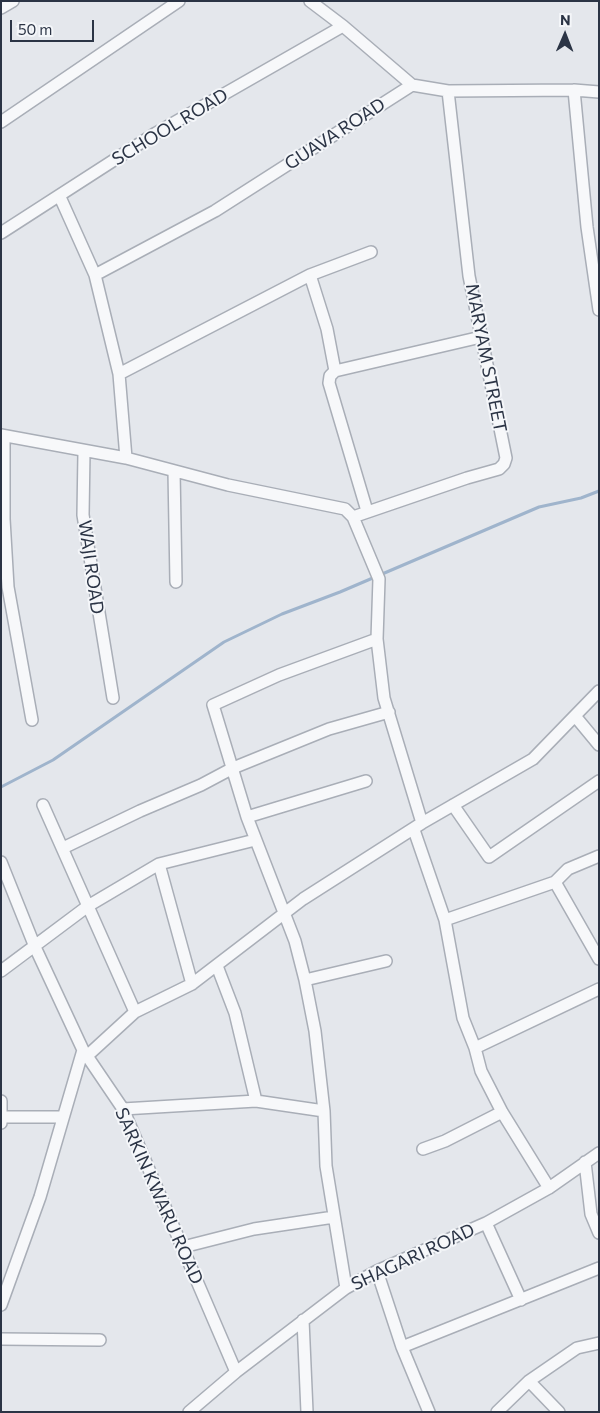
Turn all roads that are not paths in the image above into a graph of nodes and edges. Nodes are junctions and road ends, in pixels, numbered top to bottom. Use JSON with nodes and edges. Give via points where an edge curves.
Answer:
{"nodes":[{"id":1,"x":13,"y":1,"type":"edge"},
{"id":2,"x":179,"y":1,"type":"edge"},
{"id":3,"x":310,"y":1,"type":"edge"},
{"id":4,"x":1,"y":8,"type":"edge"},
{"id":5,"x":343,"y":26,"type":"junction"},
{"id":6,"x":412,"y":85,"type":"junction"},
{"id":7,"x":574,"y":90,"type":"junction"},
{"id":8,"x":448,"y":91,"type":"junction"},
{"id":9,"x":599,"y":92,"type":"edge"},
{"id":10,"x":1,"y":122,"type":"edge"},
{"id":11,"x":60,"y":197,"type":"junction"},
{"id":12,"x":1,"y":233,"type":"edge"},
{"id":13,"x":371,"y":252,"type":"dead end"},
{"id":14,"x":95,"y":275,"type":"junction"},
{"id":15,"x":310,"y":275,"type":"junction"},
{"id":16,"x":599,"y":310,"type":"edge"},
{"id":17,"x":481,"y":337,"type":"junction"},
{"id":18,"x":335,"y":371,"type":"junction"},
{"id":19,"x":119,"y":374,"type":"junction"},
{"id":20,"x":3,"y":435,"type":"edge"},
{"id":21,"x":84,"y":452,"type":"junction"},
{"id":22,"x":126,"y":458,"type":"junction"},
{"id":23,"x":174,"y":470,"type":"junction"},
{"id":24,"x":367,"y":511,"type":"junction"},
{"id":25,"x":353,"y":516,"type":"junction"},
{"id":26,"x":176,"y":582,"type":"dead end"},
{"id":27,"x":377,"y":639,"type":"junction"},
{"id":28,"x":599,"y":691,"type":"edge"},
{"id":29,"x":113,"y":698,"type":"dead end"},
{"id":30,"x":389,"y":712,"type":"junction"},
{"id":31,"x":575,"y":716,"type":"junction"},
{"id":32,"x":32,"y":720,"type":"dead end"},
{"id":33,"x":599,"y":746,"type":"edge"},
{"id":34,"x":233,"y":768,"type":"junction"},
{"id":35,"x":366,"y":781,"type":"dead end"},
{"id":36,"x":599,"y":781,"type":"edge"},
{"id":37,"x":43,"y":805,"type":"dead end"},
{"id":38,"x":453,"y":805,"type":"junction"},
{"id":39,"x":247,"y":817,"type":"junction"},
{"id":40,"x":418,"y":826,"type":"junction"},
{"id":41,"x":256,"y":840,"type":"junction"},
{"id":42,"x":63,"y":848,"type":"junction"},
{"id":43,"x":599,"y":856,"type":"edge"},
{"id":44,"x":1,"y":862,"type":"edge"},
{"id":45,"x":160,"y":864,"type":"junction"},
{"id":46,"x":555,"y":882,"type":"junction"},
{"id":47,"x":88,"y":906,"type":"junction"},
{"id":48,"x":282,"y":913,"type":"junction"},
{"id":49,"x":445,"y":920,"type":"junction"},
{"id":50,"x":35,"y":947,"type":"junction"},
{"id":51,"x":597,"y":954,"type":"edge"},
{"id":52,"x":386,"y":961,"type":"dead end"},
{"id":53,"x":217,"y":966,"type":"junction"},
{"id":54,"x":1,"y":972,"type":"edge"},
{"id":55,"x":305,"y":980,"type":"junction"},
{"id":56,"x":192,"y":984,"type":"junction"},
{"id":57,"x":599,"y":989,"type":"edge"},
{"id":58,"x":136,"y":1012,"type":"junction"},
{"id":59,"x":475,"y":1048,"type":"junction"},
{"id":60,"x":85,"y":1053,"type":"junction"},
{"id":61,"x":1,"y":1101,"type":"edge"},
{"id":62,"x":256,"y":1101,"type":"junction"},
{"id":63,"x":123,"y":1109,"type":"junction"},
{"id":64,"x":324,"y":1112,"type":"junction"},
{"id":65,"x":502,"y":1112,"type":"junction"},
{"id":66,"x":63,"y":1117,"type":"junction"},
{"id":67,"x":2,"y":1120,"type":"edge"},
{"id":68,"x":423,"y":1149,"type":"dead end"},
{"id":69,"x":599,"y":1152,"type":"edge"},
{"id":70,"x":585,"y":1162,"type":"junction"},
{"id":71,"x":548,"y":1188,"type":"junction"},
{"id":72,"x":334,"y":1218,"type":"junction"},
{"id":73,"x":486,"y":1223,"type":"junction"},
{"id":74,"x":599,"y":1233,"type":"edge"},
{"id":75,"x":183,"y":1247,"type":"junction"},
{"id":76,"x":599,"y":1268,"type":"edge"},
{"id":77,"x":377,"y":1271,"type":"junction"},
{"id":78,"x":1,"y":1274,"type":"edge"},
{"id":79,"x":13,"y":1276,"type":"junction"},
{"id":80,"x":346,"y":1288,"type":"junction"},
{"id":81,"x":521,"y":1300,"type":"junction"},
{"id":82,"x":1,"y":1305,"type":"edge"},
{"id":83,"x":303,"y":1320,"type":"junction"},
{"id":84,"x":1,"y":1339,"type":"edge"},
{"id":85,"x":100,"y":1340,"type":"dead end"},
{"id":86,"x":599,"y":1343,"type":"edge"},
{"id":87,"x":402,"y":1347,"type":"junction"},
{"id":88,"x":236,"y":1372,"type":"junction"},
{"id":89,"x":529,"y":1381,"type":"junction"},
{"id":90,"x":189,"y":1412,"type":"edge"},
{"id":91,"x":307,"y":1412,"type":"edge"},
{"id":92,"x":429,"y":1412,"type":"edge"},
{"id":93,"x":497,"y":1412,"type":"edge"},
{"id":94,"x":560,"y":1412,"type":"edge"}],
"edges":[{"from":1,"to":4,"type":"street"},
{"from":2,"to":10,"type":"street"},
{"from":3,"to":5,"type":"street"},
{"from":5,"to":6,"type":"street"},
{"from":5,"to":11,"type":"street","name":"SCHOOL ROAD","via":[[156,133]]},
{"from":6,"to":8,"type":"street"},
{"from":6,"to":14,"type":"street","name":"GUAVA ROAD","via":[[215,211]]},
{"from":7,"to":8,"type":"street"},
{"from":7,"to":9,"type":"street"},
{"from":7,"to":16,"type":"street","via":[[586,227]]},
{"from":8,"to":17,"type":"street","name":"MARYAM STREET","via":[[469,276]]},
{"from":11,"to":12,"type":"street","name":"SCHOOL ROAD"},
{"from":11,"to":14,"type":"street"},
{"from":13,"to":15,"type":"street"},
{"from":14,"to":19,"type":"street"},
{"from":15,"to":18,"type":"street","via":[[327,328]]},
{"from":15,"to":19,"type":"street"},
{"from":17,"to":18,"type":"street"},
{"from":17,"to":24,"type":"street","name":"MARYAM STREET","via":[[506,458],[504,464],[499,469]]},
{"from":18,"to":24,"type":"street","via":[[329,383]]},
{"from":19,"to":22,"type":"street"},
{"from":20,"to":21,"type":"street"},
{"from":20,"to":32,"type":"street","via":[[8,587]]},
{"from":21,"to":22,"type":"street"},
{"from":21,"to":29,"type":"street","name":"WAJI ROAD","via":[[82,515]]},
{"from":22,"to":23,"type":"street"},
{"from":23,"to":25,"type":"street","via":[[228,485],[345,509]]},
{"from":23,"to":26,"type":"street"},
{"from":24,"to":25,"type":"street","name":"MARYAM STREET"},
{"from":25,"to":27,"type":"street","via":[[377,574]]},
{"from":27,"to":30,"type":"street","via":[[384,698]]},
{"from":27,"to":34,"type":"street","via":[[279,675],[213,705]]},
{"from":28,"to":31,"type":"street"},
{"from":30,"to":34,"type":"street","via":[[329,729]]},
{"from":30,"to":40,"type":"street"},
{"from":31,"to":33,"type":"street"},
{"from":31,"to":38,"type":"street","via":[[533,759]]},
{"from":34,"to":39,"type":"street"},
{"from":34,"to":42,"type":"street"},
{"from":35,"to":39,"type":"street"},
{"from":36,"to":38,"type":"street","via":[[489,857]]},
{"from":37,"to":42,"type":"street"},
{"from":38,"to":40,"type":"street"},
{"from":39,"to":41,"type":"street"},
{"from":40,"to":48,"type":"street"},
{"from":40,"to":49,"type":"street"},
{"from":41,"to":45,"type":"street"},
{"from":41,"to":48,"type":"street"},
{"from":42,"to":47,"type":"street"},
{"from":43,"to":46,"type":"street","via":[[568,869]]},
{"from":44,"to":50,"type":"street","name":"SARKIN KWARU ROAD"},
{"from":45,"to":47,"type":"street"},
{"from":45,"to":56,"type":"street"},
{"from":46,"to":49,"type":"street"},
{"from":46,"to":51,"type":"street"},
{"from":47,"to":50,"type":"street"},
{"from":47,"to":58,"type":"street"},
{"from":48,"to":53,"type":"street"},
{"from":48,"to":55,"type":"street","via":[[295,941]]},
{"from":49,"to":59,"type":"street","via":[[463,1018]]},
{"from":50,"to":54,"type":"street"},
{"from":50,"to":60,"type":"street","name":"SARKIN KWARU ROAD"},
{"from":52,"to":55,"type":"street"},
{"from":53,"to":56,"type":"street"},
{"from":53,"to":62,"type":"street","via":[[235,1013]]},
{"from":55,"to":64,"type":"street","via":[[315,1031]]},
{"from":56,"to":58,"type":"street"},
{"from":57,"to":59,"type":"street"},
{"from":58,"to":60,"type":"street"},
{"from":59,"to":65,"type":"street","via":[[481,1071]]},
{"from":60,"to":63,"type":"street","name":"SARKIN KWARU ROAD"},
{"from":60,"to":66,"type":"street"},
{"from":61,"to":67,"type":"street"},
{"from":62,"to":63,"type":"street"},
{"from":62,"to":64,"type":"street"},
{"from":63,"to":75,"type":"street","name":"SARKIN KWARU ROAD"},
{"from":64,"to":72,"type":"street","via":[[326,1166]]},
{"from":65,"to":68,"type":"street"},
{"from":65,"to":71,"type":"street"},
{"from":66,"to":67,"type":"street"},
{"from":66,"to":79,"type":"street"},
{"from":69,"to":70,"type":"street","name":"SHAGARI ROAD"},
{"from":70,"to":71,"type":"street","name":"SHAGARI ROAD"},
{"from":70,"to":74,"type":"street","via":[[591,1214]]},
{"from":71,"to":73,"type":"street","name":"SHAGARI ROAD"},
{"from":72,"to":75,"type":"street","via":[[254,1229]]},
{"from":72,"to":80,"type":"street"},
{"from":73,"to":77,"type":"street","name":"SHAGARI ROAD"},
{"from":73,"to":81,"type":"street"},
{"from":75,"to":88,"type":"street","name":"SARKIN KWARU ROAD"},
{"from":76,"to":81,"type":"street"},
{"from":77,"to":80,"type":"street","name":"SHAGARI ROAD"},
{"from":77,"to":87,"type":"street"},
{"from":78,"to":79,"type":"street"},
{"from":79,"to":82,"type":"street"},
{"from":80,"to":83,"type":"street","name":"SHAGARI ROAD"},
{"from":81,"to":87,"type":"street"},
{"from":83,"to":88,"type":"street","name":"SHAGARI ROAD"},
{"from":83,"to":91,"type":"street"},
{"from":84,"to":85,"type":"street"},
{"from":86,"to":89,"type":"street","via":[[577,1348]]},
{"from":87,"to":92,"type":"street"},
{"from":88,"to":90,"type":"street","name":"SHAGARI ROAD"},
{"from":89,"to":93,"type":"street"},
{"from":89,"to":94,"type":"street"}]}
